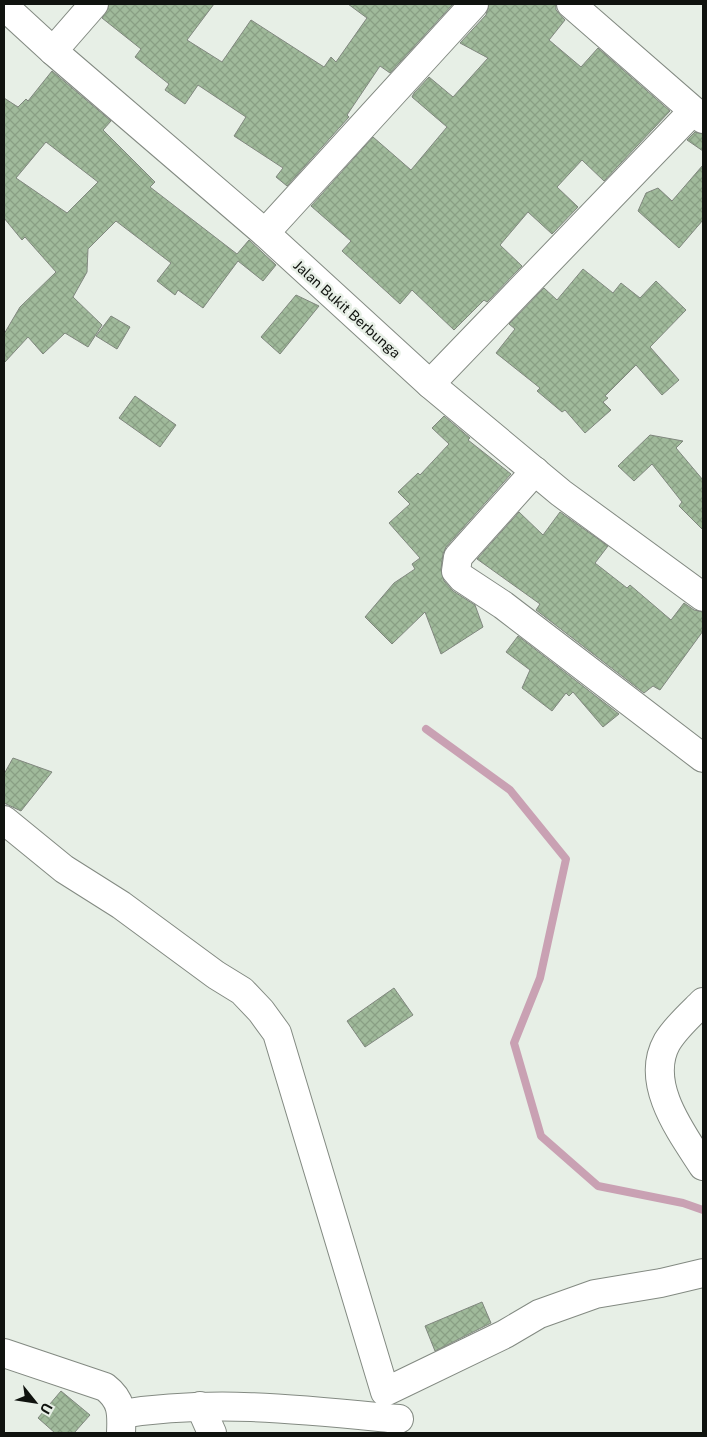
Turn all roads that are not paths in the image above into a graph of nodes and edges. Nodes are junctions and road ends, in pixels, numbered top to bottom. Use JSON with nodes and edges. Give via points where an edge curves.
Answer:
{"nodes":[{"id":1,"x":94,"y":4,"type":"edge"},
{"id":2,"x":474,"y":4,"type":"edge"},
{"id":3,"x":571,"y":4,"type":"edge"},
{"id":4,"x":4,"y":6,"type":"edge"},
{"id":5,"x":53,"y":52,"type":"junction"},
{"id":6,"x":698,"y":115,"type":"edge"},
{"id":7,"x":265,"y":233,"type":"junction"},
{"id":8,"x":430,"y":384,"type":"junction"},
{"id":9,"x":535,"y":471,"type":"junction"},
{"id":10,"x":703,"y":596,"type":"edge"},
{"id":11,"x":703,"y":758,"type":"edge"},
{"id":12,"x":4,"y":820,"type":"edge"},
{"id":13,"x":703,"y":1002,"type":"edge"},
{"id":14,"x":703,"y":1166,"type":"edge"},
{"id":15,"x":703,"y":1273,"type":"edge"},
{"id":16,"x":4,"y":1353,"type":"edge"},
{"id":17,"x":385,"y":1392,"type":"junction"},
{"id":18,"x":200,"y":1406,"type":"junction"},
{"id":19,"x":122,"y":1423,"type":"edge"},
{"id":20,"x":404,"y":1426,"type":"edge"},
{"id":21,"x":212,"y":1433,"type":"edge"}],
"edges":[{"from":1,"to":5,"type":"street"},
{"from":2,"to":7,"type":"street"},
{"from":3,"to":6,"type":"street"},
{"from":4,"to":5,"type":"street","name":"Jalan Bukit Berbunga"},
{"from":5,"to":7,"type":"street","name":"Jalan Bukit Berbunga"},
{"from":6,"to":8,"type":"street"},
{"from":7,"to":8,"type":"street","name":"Jalan Bukit Berbunga"},
{"from":8,"to":9,"type":"street","name":"Jalan Bukit Berbunga"},
{"from":9,"to":10,"type":"street","name":"Jalan Bukit Berbunga"},
{"from":9,"to":11,"type":"street","via":[[458,557],[456,571]]},
{"from":12,"to":17,"type":"street","via":[[64,868],[121,904],[242,991],[277,1033]]},
{"from":13,"to":14,"type":"street","via":[[667,1042],[659,1062],[663,1094]]},
{"from":15,"to":17,"type":"street","via":[[595,1294],[540,1314]]},
{"from":16,"to":19,"type":"street","via":[[105,1387],[115,1395]]},
{"from":17,"to":20,"type":"street"},
{"from":18,"to":19,"type":"street","via":[[162,1407]]},
{"from":18,"to":20,"type":"street","via":[[282,1407]]},
{"from":18,"to":21,"type":"street"}]}
